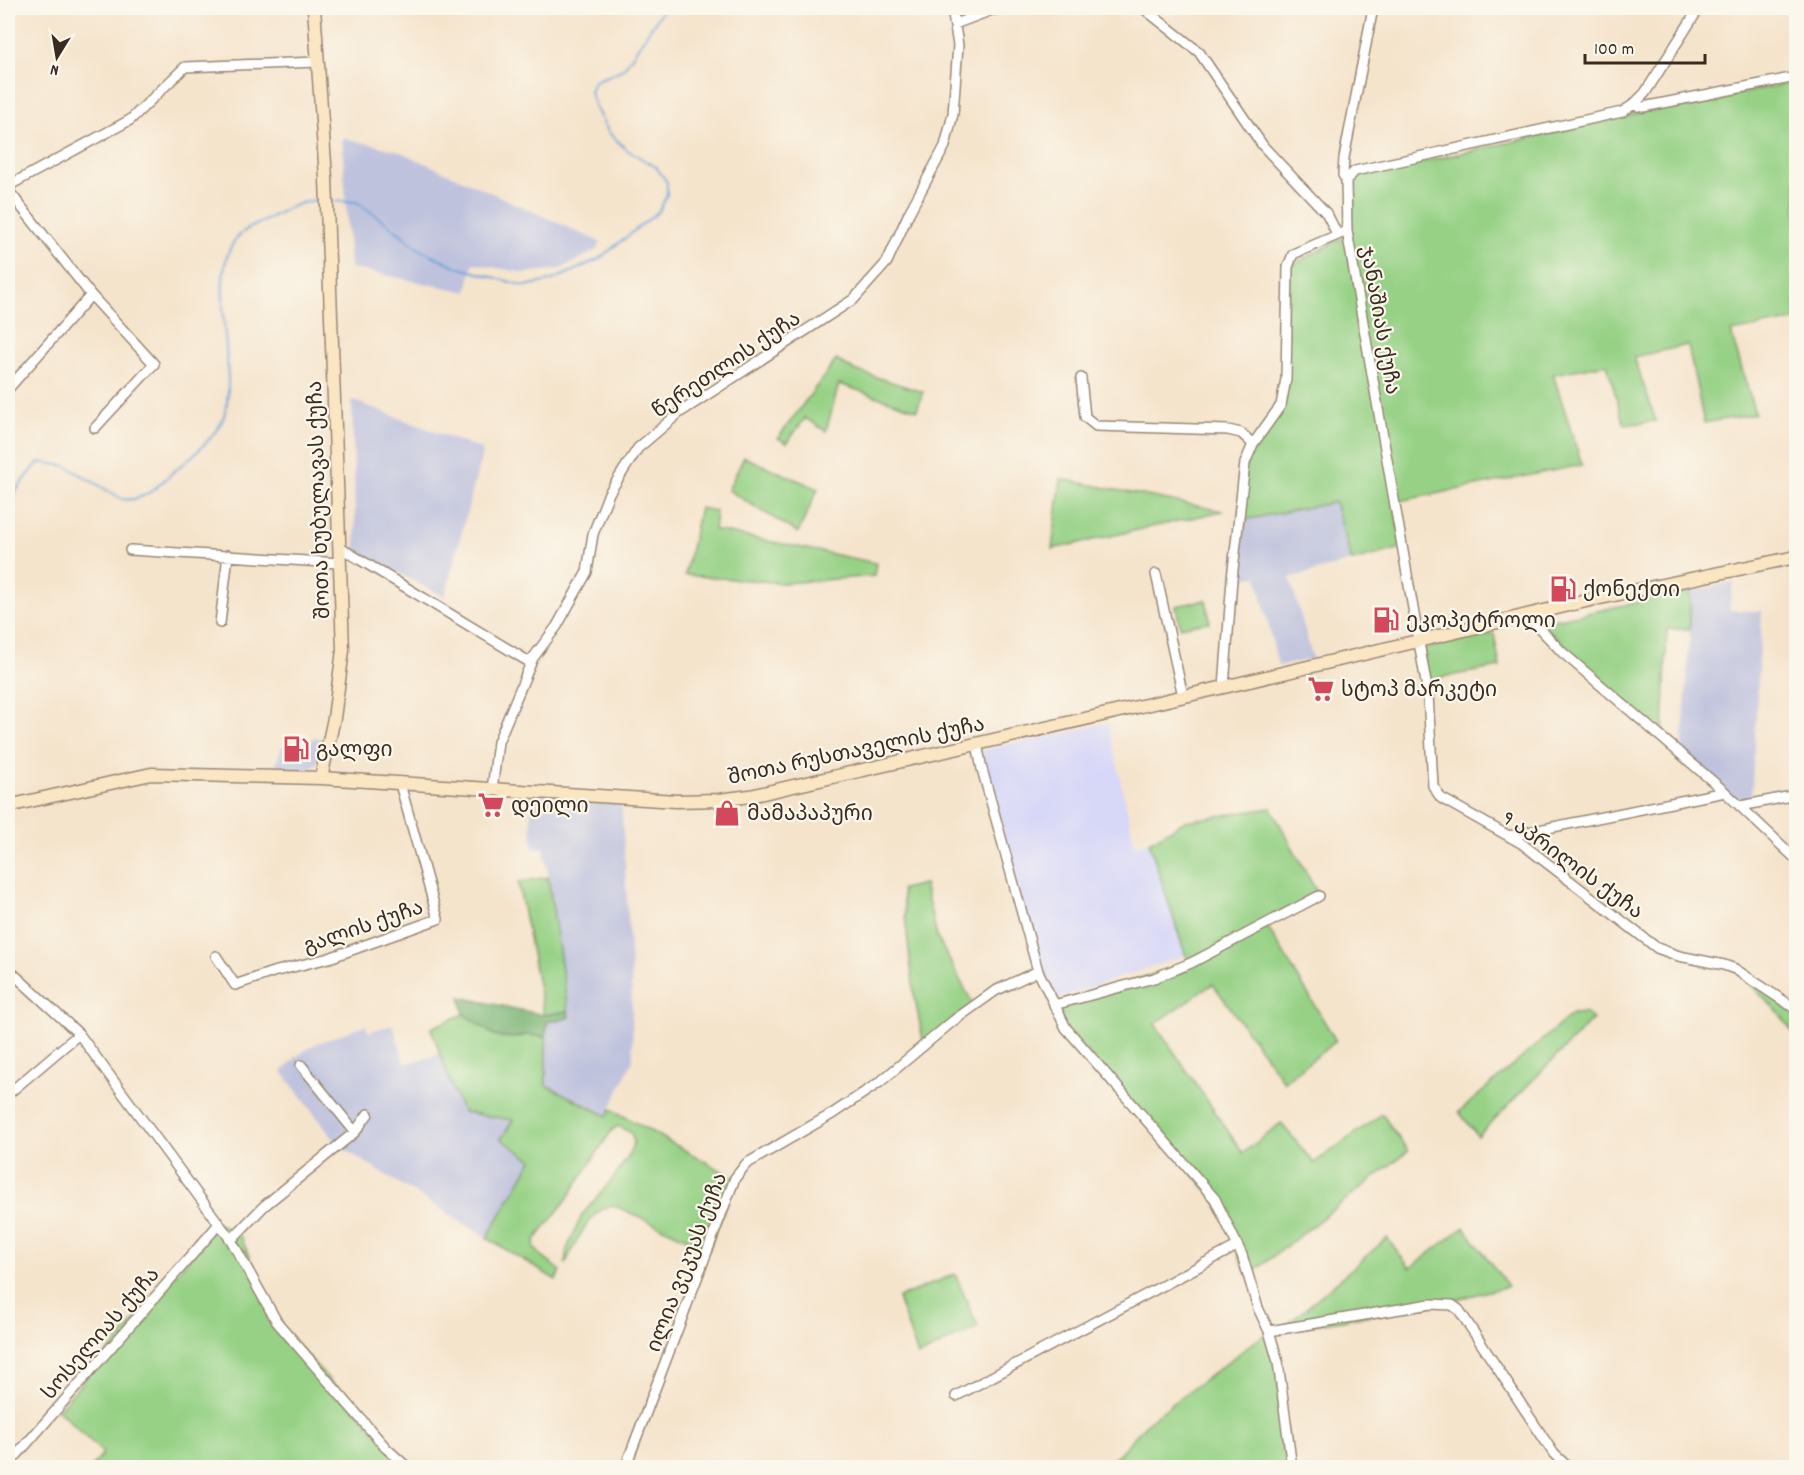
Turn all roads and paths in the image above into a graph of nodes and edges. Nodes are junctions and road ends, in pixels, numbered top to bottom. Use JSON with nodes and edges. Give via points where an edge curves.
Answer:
{"nodes":[{"id":1,"x":314,"y":8,"type":"edge"},
{"id":2,"x":952,"y":8,"type":"edge"},
{"id":3,"x":1008,"y":8,"type":"edge"},
{"id":4,"x":1143,"y":8,"type":"edge"},
{"id":5,"x":1373,"y":8,"type":"edge"},
{"id":6,"x":1699,"y":8,"type":"edge"},
{"id":7,"x":955,"y":24,"type":"junction"},
{"id":8,"x":317,"y":62,"type":"junction"},
{"id":9,"x":1797,"y":77,"type":"edge"},
{"id":10,"x":1633,"y":105,"type":"junction"},
{"id":11,"x":1346,"y":180,"type":"junction"},
{"id":12,"x":8,"y":188,"type":"edge"},
{"id":13,"x":1347,"y":231,"type":"junction"},
{"id":14,"x":1337,"y":234,"type":"junction"},
{"id":15,"x":91,"y":295,"type":"junction"},
{"id":16,"x":1081,"y":378,"type":"dead end"},
{"id":17,"x":8,"y":388,"type":"edge"},
{"id":18,"x":95,"y":428,"type":"dead end"},
{"id":19,"x":1253,"y":444,"type":"junction"},
{"id":20,"x":339,"y":547,"type":"junction"},
{"id":21,"x":130,"y":550,"type":"dead end"},
{"id":22,"x":228,"y":555,"type":"junction"},
{"id":23,"x":1797,"y":556,"type":"edge"},
{"id":24,"x":339,"y":563,"type":"junction"},
{"id":25,"x":1156,"y":574,"type":"dead end"},
{"id":26,"x":1527,"y":615,"type":"junction"},
{"id":27,"x":220,"y":623,"type":"dead end"},
{"id":28,"x":1417,"y":640,"type":"junction"},
{"id":29,"x":531,"y":663,"type":"junction"},
{"id":30,"x":1224,"y":687,"type":"junction"},
{"id":31,"x":1184,"y":696,"type":"junction"},
{"id":32,"x":977,"y":744,"type":"junction"},
{"id":33,"x":321,"y":778,"type":"junction"},
{"id":34,"x":400,"y":784,"type":"junction"},
{"id":35,"x":492,"y":790,"type":"junction"},
{"id":36,"x":1725,"y":792,"type":"junction"},
{"id":37,"x":1797,"y":795,"type":"edge"},
{"id":38,"x":8,"y":806,"type":"edge"},
{"id":39,"x":1741,"y":806,"type":"junction"},
{"id":40,"x":1509,"y":836,"type":"junction"},
{"id":41,"x":1797,"y":859,"type":"edge"},
{"id":42,"x":1319,"y":896,"type":"dead end"},
{"id":43,"x":216,"y":956,"type":"dead end"},
{"id":44,"x":8,"y":969,"type":"edge"},
{"id":45,"x":1038,"y":971,"type":"junction"},
{"id":46,"x":1054,"y":1005,"type":"junction"},
{"id":47,"x":1797,"y":1009,"type":"edge"},
{"id":48,"x":79,"y":1034,"type":"junction"},
{"id":49,"x":301,"y":1065,"type":"dead end"},
{"id":50,"x":8,"y":1094,"type":"edge"},
{"id":51,"x":368,"y":1114,"type":"dead end"},
{"id":52,"x":355,"y":1132,"type":"junction"},
{"id":53,"x":219,"y":1224,"type":"junction"},
{"id":54,"x":231,"y":1240,"type":"junction"},
{"id":55,"x":1237,"y":1246,"type":"junction"},
{"id":56,"x":1269,"y":1330,"type":"junction"},
{"id":57,"x":956,"y":1396,"type":"dead end"},
{"id":58,"x":8,"y":1463,"type":"edge"},
{"id":59,"x":408,"y":1467,"type":"edge"},
{"id":60,"x":625,"y":1467,"type":"edge"},
{"id":61,"x":1292,"y":1467,"type":"edge"},
{"id":62,"x":1569,"y":1467,"type":"edge"}],
"edges":[{"from":1,"to":8,"type":"main road"},
{"from":2,"to":7,"type":"street","name":"წერეთლის ქუჩა"},
{"from":3,"to":7,"type":"street"},
{"from":4,"to":14,"type":"street","via":[[1199,52],[1263,146],[1327,214]]},
{"from":5,"to":11,"type":"street","name":"ჯანაშიას ქუჩა","via":[[1344,158]]},
{"from":6,"to":10,"type":"street"},
{"from":7,"to":29,"type":"street","name":"წერეთლის ქუჩა","via":[[958,45],[954,114],[945,146],[886,262],[854,299],[679,413],[638,448],[609,493],[593,534],[587,572]]},
{"from":8,"to":12,"type":"street","via":[[186,67],[130,120]]},
{"from":8,"to":20,"type":"main road","name":"შოთა ხუბულავას ქუჩა","via":[[326,178]]},
{"from":9,"to":10,"type":"street"},
{"from":10,"to":11,"type":"street","via":[[1622,112],[1355,171]]},
{"from":11,"to":13,"type":"street","name":"ჯანაშიას ქუჩა"},
{"from":12,"to":15,"type":"street"},
{"from":13,"to":14,"type":"street"},
{"from":13,"to":28,"type":"street","name":"ჯანაშიას ქუჩა"},
{"from":14,"to":19,"type":"street","via":[[1293,254],[1288,267],[1283,398]]},
{"from":15,"to":17,"type":"street"},
{"from":15,"to":18,"type":"street","via":[[153,364]]},
{"from":16,"to":19,"type":"street","via":[[1085,417],[1096,426],[1228,430],[1241,433]]},
{"from":19,"to":30,"type":"street","via":[[1245,462]]},
{"from":20,"to":24,"type":"main road","name":"შოთა ხუბულავას ქუჩა"},
{"from":20,"to":29,"type":"street"},
{"from":21,"to":22,"type":"street"},
{"from":22,"to":24,"type":"street"},
{"from":22,"to":27,"type":"street"},
{"from":23,"to":26,"type":"main road","name":"შოთა რუსთაველის ქუჩა"},
{"from":24,"to":33,"type":"main road","name":"შოთა ხუბულავას ქუჩა","via":[[343,650]]},
{"from":25,"to":31,"type":"street"},
{"from":26,"to":28,"type":"main road","name":"შოთა რუსთაველის ქუჩა"},
{"from":26,"to":36,"type":"street","via":[[1562,652]]},
{"from":28,"to":30,"type":"main road","name":"შოთა რუსთაველის ქუჩა"},
{"from":28,"to":40,"type":"street","name":"9 აპრილის ქუჩა","via":[[1428,694],[1433,786],[1441,798]]},
{"from":29,"to":35,"type":"street","name":"წერეთლის ქუჩა","via":[[498,742]]},
{"from":30,"to":31,"type":"main road","name":"შოთა რუსთაველის ქუჩა"},
{"from":31,"to":32,"type":"main road","name":"შოთა რუსთაველის ქუჩა"},
{"from":32,"to":35,"type":"main road","name":"შოთა რუსთაველის ქუჩა","via":[[761,794],[719,800]]},
{"from":32,"to":45,"type":"street"},
{"from":33,"to":34,"type":"main road","name":"შოთა რუსთაველის ქუჩა"},
{"from":33,"to":38,"type":"main road","name":"შოთა რუსთაველის ქუჩა","via":[[151,774]]},
{"from":34,"to":35,"type":"main road","name":"შოთა რუსთაველის ქუჩა"},
{"from":34,"to":43,"type":"street","name":"გალის ქუჩა","via":[[438,919],[329,958],[235,985]]},
{"from":36,"to":39,"type":"street"},
{"from":36,"to":40,"type":"street"},
{"from":37,"to":39,"type":"street"},
{"from":39,"to":41,"type":"street"},
{"from":40,"to":47,"type":"street","name":"9 აპრილის ქუჩა","via":[[1657,948],[1735,969]]},
{"from":42,"to":46,"type":"street","via":[[1191,963],[1154,978]]},
{"from":44,"to":48,"type":"street"},
{"from":45,"to":46,"type":"street"},
{"from":45,"to":60,"type":"street","name":"ილია ვეკუას ქუჩა","via":[[995,991],[880,1082],[746,1164],[735,1178]]},
{"from":46,"to":55,"type":"street","via":[[1066,1028],[1215,1198]]},
{"from":48,"to":50,"type":"street"},
{"from":48,"to":53,"type":"street"},
{"from":49,"to":52,"type":"street"},
{"from":51,"to":52,"type":"street"},
{"from":52,"to":54,"type":"street","via":[[264,1206]]},
{"from":53,"to":54,"type":"street"},
{"from":53,"to":58,"type":"street","name":"სოსელიას ქუჩა"},
{"from":54,"to":59,"type":"street","via":[[277,1322],[386,1448]]},
{"from":55,"to":56,"type":"street"},
{"from":55,"to":57,"type":"street"},
{"from":56,"to":61,"type":"street","via":[[1278,1362]]},
{"from":56,"to":62,"type":"street","via":[[1430,1304],[1452,1305],[1554,1454]]}]}
